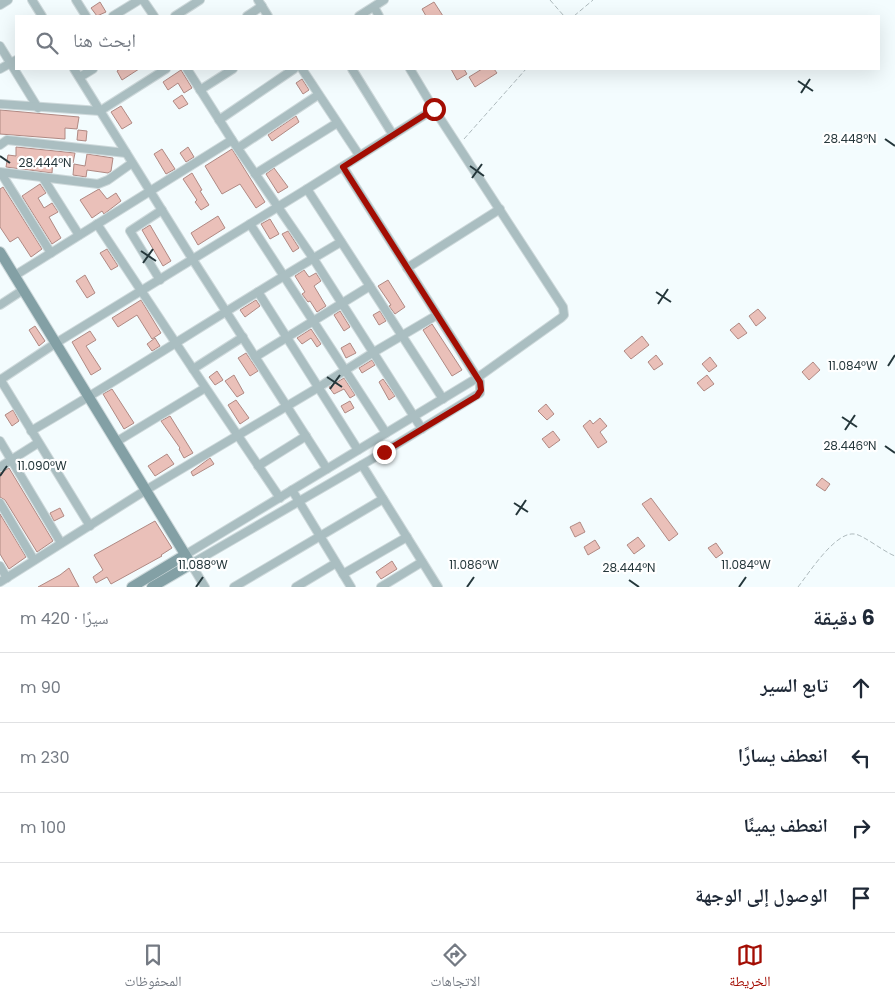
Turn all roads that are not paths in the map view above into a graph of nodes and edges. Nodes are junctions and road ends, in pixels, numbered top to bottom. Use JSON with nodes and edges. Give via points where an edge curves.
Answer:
{"nodes":[{"id":1,"x":8,"y":0,"type":"edge"},
{"id":2,"x":32,"y":0,"type":"edge"},
{"id":3,"x":76,"y":0,"type":"edge"},
{"id":4,"x":139,"y":0,"type":"edge"},
{"id":5,"x":144,"y":0,"type":"edge"},
{"id":6,"x":200,"y":0,"type":"edge"},
{"id":7,"x":384,"y":0,"type":"edge"},
{"id":8,"x":260,"y":3,"type":"edge"},
{"id":9,"x":0,"y":5,"type":"edge"},
{"id":10,"x":374,"y":7,"type":"junction"},
{"id":11,"x":41,"y":15,"type":"edge"},
{"id":12,"x":85,"y":15,"type":"edge"},
{"id":13,"x":115,"y":15,"type":"edge"},
{"id":14,"x":153,"y":15,"type":"edge"},
{"id":15,"x":177,"y":15,"type":"edge"},
{"id":16,"x":248,"y":15,"type":"edge"},
{"id":17,"x":267,"y":15,"type":"edge"},
{"id":18,"x":361,"y":15,"type":"edge"},
{"id":19,"x":378,"y":15,"type":"edge"},
{"id":20,"x":0,"y":46,"type":"edge"},
{"id":21,"x":13,"y":62,"type":"edge"},
{"id":22,"x":0,"y":69,"type":"edge"},
{"id":23,"x":17,"y":70,"type":"edge"},
{"id":24,"x":75,"y":70,"type":"edge"},
{"id":25,"x":90,"y":70,"type":"edge"},
{"id":26,"x":164,"y":70,"type":"edge"},
{"id":27,"x":188,"y":70,"type":"edge"},
{"id":28,"x":231,"y":70,"type":"edge"},
{"id":29,"x":293,"y":70,"type":"edge"},
{"id":30,"x":303,"y":70,"type":"edge"},
{"id":31,"x":353,"y":70,"type":"edge"},
{"id":32,"x":411,"y":70,"type":"edge"},
{"id":33,"x":80,"y":77,"type":"junction"},
{"id":34,"x":200,"y":90,"type":"junction"},
{"id":35,"x":318,"y":95,"type":"junction"},
{"id":36,"x":0,"y":104,"type":"edge"},
{"id":37,"x":38,"y":108,"type":"junction"},
{"id":38,"x":434,"y":109,"type":"junction"},
{"id":39,"x":100,"y":111,"type":"junction"},
{"id":40,"x":219,"y":120,"type":"junction"},
{"id":41,"x":337,"y":122,"type":"junction"},
{"id":42,"x":393,"y":135,"type":"junction"},
{"id":43,"x":232,"y":140,"type":"junction"},
{"id":44,"x":0,"y":144,"type":"edge"},
{"id":45,"x":238,"y":148,"type":"junction"},
{"id":46,"x":126,"y":153,"type":"junction"},
{"id":47,"x":359,"y":155,"type":"junction"},
{"id":48,"x":132,"y":163,"type":"junction"},
{"id":49,"x":343,"y":167,"type":"junction"},
{"id":50,"x":1,"y":173,"type":"edge"},
{"id":51,"x":256,"y":174,"type":"junction"},
{"id":52,"x":43,"y":178,"type":"junction"},
{"id":53,"x":307,"y":189,"type":"junction"},
{"id":54,"x":150,"y":191,"type":"junction"},
{"id":55,"x":278,"y":207,"type":"junction"},
{"id":56,"x":500,"y":209,"type":"junction"},
{"id":57,"x":162,"y":210,"type":"junction"},
{"id":58,"x":98,"y":224,"type":"junction"},
{"id":59,"x":250,"y":224,"type":"junction"},
{"id":60,"x":79,"y":235,"type":"junction"},
{"id":61,"x":341,"y":242,"type":"junction"},
{"id":62,"x":0,"y":252,"type":"edge"},
{"id":63,"x":50,"y":253,"type":"junction"},
{"id":64,"x":313,"y":258,"type":"junction"},
{"id":65,"x":193,"y":260,"type":"junction"},
{"id":66,"x":407,"y":268,"type":"junction"},
{"id":67,"x":285,"y":275,"type":"junction"},
{"id":68,"x":14,"y":276,"type":"junction"},
{"id":69,"x":160,"y":280,"type":"junction"},
{"id":70,"x":370,"y":286,"type":"junction"},
{"id":71,"x":23,"y":290,"type":"junction"},
{"id":72,"x":142,"y":291,"type":"junction"},
{"id":73,"x":258,"y":292,"type":"junction"},
{"id":74,"x":342,"y":304,"type":"junction"},
{"id":75,"x":0,"y":305,"type":"edge"},
{"id":76,"x":226,"y":311,"type":"junction"},
{"id":77,"x":437,"y":315,"type":"junction"},
{"id":78,"x":314,"y":321,"type":"junction"},
{"id":79,"x":402,"y":335,"type":"junction"},
{"id":80,"x":242,"y":337,"type":"junction"},
{"id":81,"x":287,"y":337,"type":"junction"},
{"id":82,"x":56,"y":343,"type":"junction"},
{"id":83,"x":176,"y":344,"type":"junction"},
{"id":84,"x":374,"y":352,"type":"junction"},
{"id":85,"x":255,"y":357,"type":"junction"},
{"id":86,"x":192,"y":369,"type":"junction"},
{"id":87,"x":346,"y":370,"type":"junction"},
{"id":88,"x":477,"y":378,"type":"junction"},
{"id":89,"x":0,"y":380,"type":"edge"},
{"id":90,"x":319,"y":386,"type":"junction"},
{"id":91,"x":205,"y":388,"type":"junction"},
{"id":92,"x":89,"y":397,"type":"junction"},
{"id":93,"x":443,"y":399,"type":"junction"},
{"id":94,"x":287,"y":406,"type":"junction"},
{"id":95,"x":414,"y":416,"type":"junction"},
{"id":96,"x":422,"y":429,"type":"junction"},
{"id":97,"x":31,"y":431,"type":"junction"},
{"id":98,"x":386,"y":433,"type":"junction"},
{"id":99,"x":237,"y":436,"type":"junction"},
{"id":100,"x":306,"y":436,"type":"junction"},
{"id":101,"x":0,"y":441,"type":"edge"},
{"id":102,"x":116,"y":442,"type":"junction"},
{"id":103,"x":38,"y":443,"type":"junction"},
{"id":104,"x":358,"y":450,"type":"junction"},
{"id":105,"x":12,"y":459,"type":"junction"},
{"id":106,"x":362,"y":465,"type":"junction"},
{"id":107,"x":0,"y":466,"type":"edge"},
{"id":108,"x":258,"y":466,"type":"junction"},
{"id":109,"x":327,"y":469,"type":"junction"},
{"id":110,"x":146,"y":490,"type":"junction"},
{"id":111,"x":292,"y":490,"type":"junction"},
{"id":112,"x":280,"y":498,"type":"junction"},
{"id":113,"x":383,"y":499,"type":"junction"},
{"id":114,"x":300,"y":502,"type":"junction"},
{"id":115,"x":0,"y":503,"type":"edge"},
{"id":116,"x":90,"y":526,"type":"junction"},
{"id":117,"x":320,"y":536,"type":"junction"},
{"id":118,"x":407,"y":537,"type":"junction"},
{"id":119,"x":61,"y":543,"type":"junction"},
{"id":120,"x":188,"y":559,"type":"junction"},
{"id":121,"x":34,"y":560,"type":"junction"},
{"id":122,"x":422,"y":562,"type":"junction"},
{"id":123,"x":336,"y":563,"type":"junction"},
{"id":124,"x":0,"y":566,"type":"edge"},
{"id":125,"x":343,"y":574,"type":"junction"},
{"id":126,"x":4,"y":580,"type":"edge"},
{"id":127,"x":132,"y":587,"type":"edge"},
{"id":128,"x":152,"y":587,"type":"edge"},
{"id":129,"x":205,"y":587,"type":"edge"},
{"id":130,"x":234,"y":587,"type":"edge"},
{"id":131,"x":296,"y":587,"type":"edge"},
{"id":132,"x":351,"y":587,"type":"edge"},
{"id":133,"x":381,"y":587,"type":"edge"},
{"id":134,"x":438,"y":587,"type":"edge"}],
"edges":[{"from":1,"to":9,"type":"street"},
{"from":2,"to":11,"type":"street"},
{"from":3,"to":12,"type":"street"},
{"from":4,"to":13,"type":"street"},
{"from":5,"to":14,"type":"street"},
{"from":6,"to":15,"type":"street"},
{"from":7,"to":10,"type":"street"},
{"from":8,"to":16,"type":"street"},
{"from":8,"to":17,"type":"street"},
{"from":10,"to":18,"type":"street"},
{"from":10,"to":19,"type":"street"},
{"from":20,"to":21,"type":"street"},
{"from":21,"to":22,"type":"street"},
{"from":23,"to":37,"type":"street"},
{"from":24,"to":33,"type":"street"},
{"from":25,"to":33,"type":"street"},
{"from":26,"to":39,"type":"street"},
{"from":27,"to":34,"type":"street"},
{"from":28,"to":34,"type":"street"},
{"from":29,"to":40,"type":"street"},
{"from":30,"to":35,"type":"street"},
{"from":31,"to":42,"type":"street"},
{"from":32,"to":38,"type":"street"},
{"from":33,"to":39,"type":"street"},
{"from":34,"to":40,"type":"street"},
{"from":35,"to":41,"type":"street"},
{"from":35,"to":45,"type":"street"},
{"from":36,"to":37,"type":"street"},
{"from":37,"to":39,"type":"street"},
{"from":38,"to":42,"type":"street"},
{"from":38,"to":56,"type":"street"},
{"from":39,"to":46,"type":"street"},
{"from":40,"to":43,"type":"street"},
{"from":41,"to":47,"type":"street"},
{"from":41,"to":51,"type":"street"},
{"from":42,"to":47,"type":"street"},
{"from":43,"to":45,"type":"street"},
{"from":43,"to":54,"type":"street"},
{"from":44,"to":46,"type":"street","via":[[7,140]]},
{"from":45,"to":51,"type":"street"},
{"from":46,"to":48,"type":"street"},
{"from":47,"to":49,"type":"street"},
{"from":48,"to":52,"type":"street","via":[[98,184]]},
{"from":48,"to":54,"type":"street"},
{"from":49,"to":53,"type":"street"},
{"from":49,"to":66,"type":"street"},
{"from":50,"to":52,"type":"street"},
{"from":50,"to":63,"type":"street"},
{"from":51,"to":55,"type":"street"},
{"from":52,"to":60,"type":"street"},
{"from":53,"to":55,"type":"street"},
{"from":53,"to":61,"type":"street"},
{"from":54,"to":57,"type":"street"},
{"from":54,"to":58,"type":"street"},
{"from":55,"to":59,"type":"street"},
{"from":55,"to":64,"type":"street"},
{"from":56,"to":66,"type":"street"},
{"from":56,"to":88,"type":"street","via":[[565,311],[562,318]]},
{"from":57,"to":65,"type":"street"},
{"from":57,"to":69,"type":"street","via":[[130,231]]},
{"from":58,"to":60,"type":"street"},
{"from":58,"to":72,"type":"street"},
{"from":59,"to":65,"type":"street"},
{"from":59,"to":67,"type":"street"},
{"from":60,"to":63,"type":"street"},
{"from":61,"to":64,"type":"street"},
{"from":61,"to":70,"type":"street"},
{"from":62,"to":68,"type":"street"},
{"from":63,"to":68,"type":"street"},
{"from":64,"to":67,"type":"street"},
{"from":64,"to":74,"type":"street"},
{"from":65,"to":69,"type":"street"},
{"from":65,"to":76,"type":"street"},
{"from":66,"to":77,"type":"street"},
{"from":67,"to":73,"type":"street"},
{"from":67,"to":78,"type":"street"},
{"from":68,"to":71,"type":"street"},
{"from":69,"to":72,"type":"street"},
{"from":70,"to":74,"type":"street"},
{"from":70,"to":79,"type":"street"},
{"from":71,"to":75,"type":"street"},
{"from":71,"to":82,"type":"street"},
{"from":72,"to":82,"type":"street"},
{"from":72,"to":83,"type":"street"},
{"from":73,"to":76,"type":"street"},
{"from":73,"to":81,"type":"street"},
{"from":74,"to":78,"type":"street"},
{"from":74,"to":84,"type":"street"},
{"from":76,"to":80,"type":"street"},
{"from":76,"to":83,"type":"street"},
{"from":77,"to":79,"type":"street"},
{"from":77,"to":88,"type":"street"},
{"from":78,"to":81,"type":"street"},
{"from":78,"to":87,"type":"street"},
{"from":79,"to":84,"type":"street"},
{"from":79,"to":93,"type":"street"},
{"from":80,"to":85,"type":"street"},
{"from":80,"to":86,"type":"street"},
{"from":81,"to":85,"type":"street"},
{"from":81,"to":90,"type":"street"},
{"from":82,"to":89,"type":"street"},
{"from":82,"to":92,"type":"street"},
{"from":83,"to":86,"type":"street"},
{"from":83,"to":92,"type":"street"},
{"from":84,"to":87,"type":"street"},
{"from":84,"to":95,"type":"street"},
{"from":85,"to":94,"type":"street"},
{"from":86,"to":91,"type":"street"},
{"from":87,"to":90,"type":"street"},
{"from":87,"to":98,"type":"street"},
{"from":88,"to":93,"type":"street"},
{"from":88,"to":96,"type":"street","via":[[481,387],[477,396]]},
{"from":89,"to":97,"type":"street"},
{"from":90,"to":94,"type":"street"},
{"from":90,"to":104,"type":"street"},
{"from":91,"to":99,"type":"street"},
{"from":91,"to":102,"type":"street"},
{"from":92,"to":97,"type":"street"},
{"from":92,"to":102,"type":"street"},
{"from":93,"to":95,"type":"street"},
{"from":94,"to":99,"type":"street"},
{"from":94,"to":100,"type":"street"},
{"from":95,"to":96,"type":"street"},
{"from":95,"to":98,"type":"street"},
{"from":96,"to":106,"type":"street"},
{"from":97,"to":103,"type":"street"},
{"from":98,"to":104,"type":"street"},
{"from":99,"to":108,"type":"street"},
{"from":99,"to":110,"type":"street"},
{"from":100,"to":108,"type":"street"},
{"from":100,"to":109,"type":"street"},
{"from":101,"to":105,"type":"street"},
{"from":102,"to":110,"type":"street"},
{"from":103,"to":105,"type":"street"},
{"from":103,"to":116,"type":"street"},
{"from":104,"to":109,"type":"street"},
{"from":105,"to":107,"type":"street"},
{"from":105,"to":119,"type":"street"},
{"from":106,"to":113,"type":"street"},
{"from":106,"to":114,"type":"street"},
{"from":108,"to":112,"type":"street"},
{"from":109,"to":111,"type":"street"},
{"from":110,"to":116,"type":"street"},
{"from":110,"to":120,"type":"street"},
{"from":111,"to":112,"type":"street"},
{"from":111,"to":114,"type":"street"},
{"from":112,"to":120,"type":"street"},
{"from":113,"to":117,"type":"street"},
{"from":113,"to":118,"type":"street"},
{"from":114,"to":117,"type":"street"},
{"from":114,"to":120,"type":"street"},
{"from":115,"to":121,"type":"street"},
{"from":116,"to":119,"type":"street"},
{"from":117,"to":123,"type":"street"},
{"from":117,"to":130,"type":"street"},
{"from":118,"to":122,"type":"street"},
{"from":118,"to":125,"type":"street"},
{"from":119,"to":121,"type":"street"},
{"from":120,"to":127,"type":"street"},
{"from":120,"to":128,"type":"street"},
{"from":120,"to":129,"type":"street"},
{"from":121,"to":126,"type":"street"},
{"from":122,"to":133,"type":"street"},
{"from":122,"to":134,"type":"street"},
{"from":123,"to":125,"type":"street"},
{"from":123,"to":131,"type":"street"},
{"from":124,"to":126,"type":"street"},
{"from":125,"to":132,"type":"street"}]}
